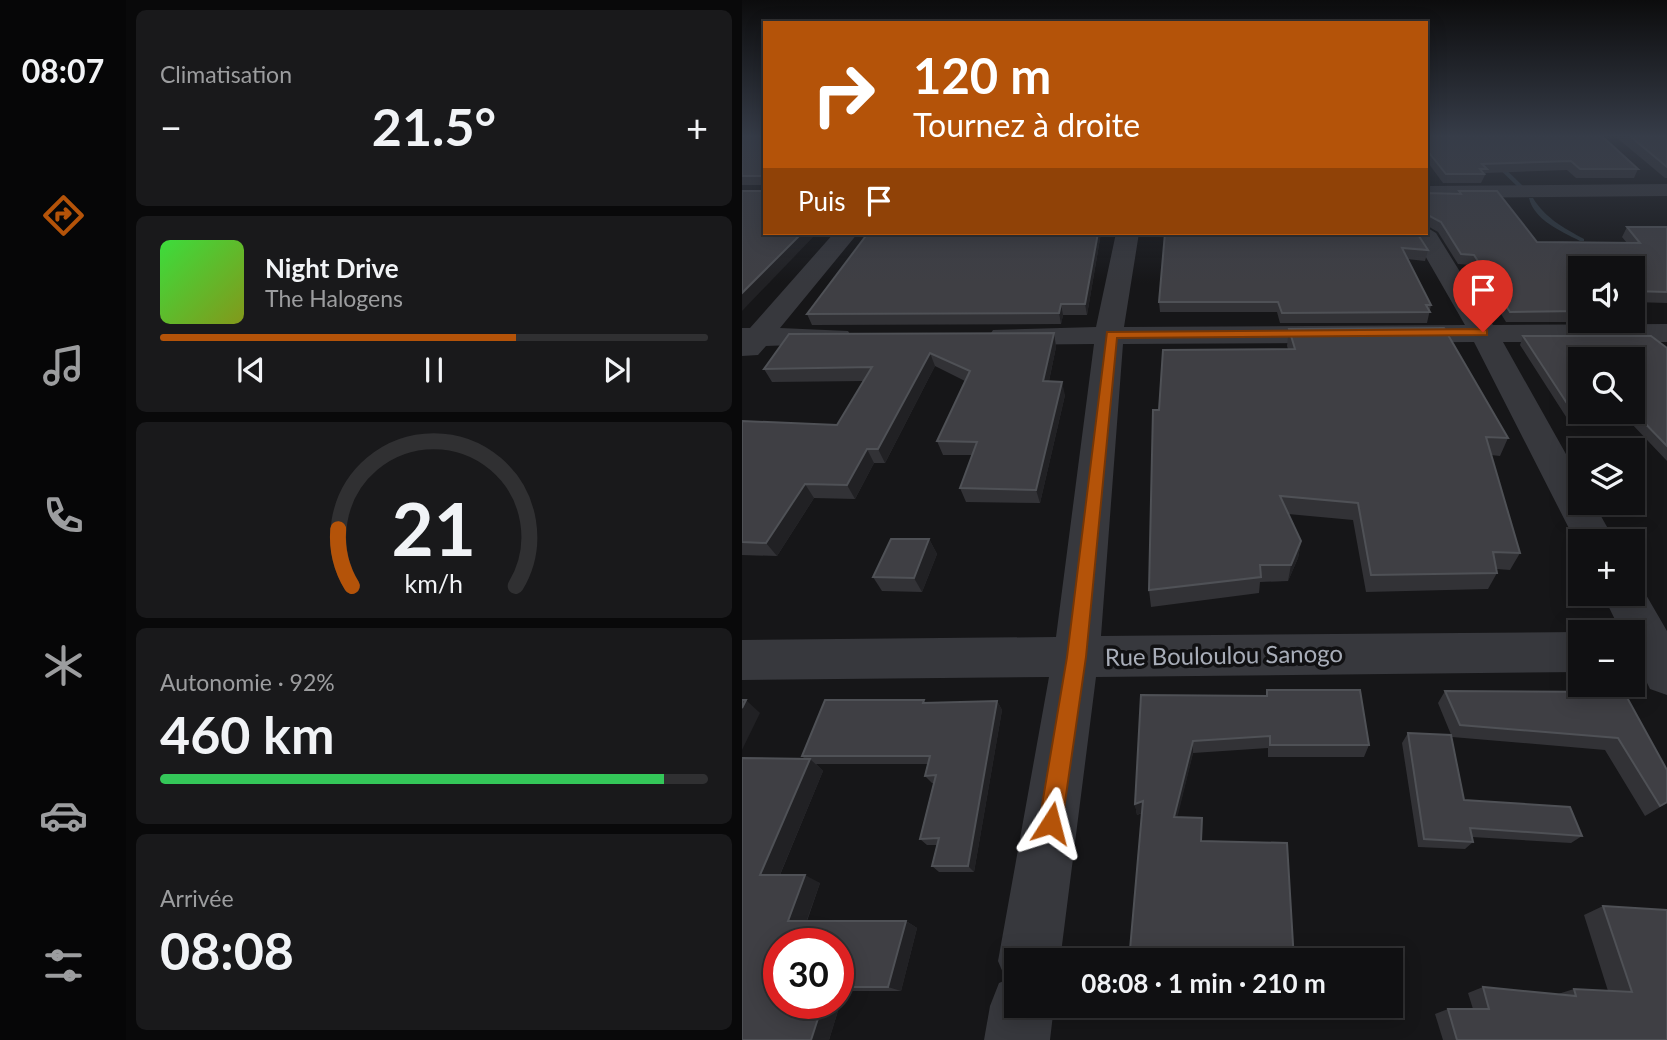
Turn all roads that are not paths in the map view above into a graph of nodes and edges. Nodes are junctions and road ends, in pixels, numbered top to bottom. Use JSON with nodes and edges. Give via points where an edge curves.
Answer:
{"nodes":[{"id":1,"x":1665,"y":191,"type":"edge"},
{"id":2,"x":1428,"y":192,"type":"edge"},
{"id":3,"x":844,"y":235,"type":"edge"},
{"id":4,"x":1127,"y":235,"type":"edge"},
{"id":5,"x":1425,"y":235,"type":"edge"},
{"id":6,"x":1483,"y":332,"type":"junction"},
{"id":7,"x":1667,"y":333,"type":"edge"},
{"id":8,"x":1111,"y":335,"type":"junction"},
{"id":9,"x":867,"y":336,"type":"edge"},
{"id":10,"x":975,"y":336,"type":"edge"},
{"id":11,"x":747,"y":344,"type":"edge"},
{"id":12,"x":1589,"y":529,"type":"edge"},
{"id":13,"x":1630,"y":606,"type":"edge"},
{"id":14,"x":1568,"y":652,"type":"edge"},
{"id":15,"x":1076,"y":657,"type":"junction"},
{"id":16,"x":1655,"y":657,"type":"edge"},
{"id":17,"x":742,"y":660,"type":"edge"},
{"id":18,"x":1031,"y":948,"type":"edge"},
{"id":19,"x":1020,"y":1018,"type":"edge"},
{"id":20,"x":1017,"y":1040,"type":"edge"}],
"edges":[{"from":1,"to":2,"type":"street"},
{"from":3,"to":11,"type":"street"},
{"from":4,"to":8,"type":"street","via":[[1113,297]]},
{"from":5,"to":6,"type":"street"},
{"from":6,"to":7,"type":"street"},
{"from":6,"to":8,"type":"street"},
{"from":6,"to":12,"type":"street"},
{"from":8,"to":10,"type":"street"},
{"from":8,"to":15,"type":"street"},
{"from":9,"to":11,"type":"street"},
{"from":13,"to":16,"type":"street"},
{"from":14,"to":15,"type":"street","name":"Rue Bouloulou Sanogo"},
{"from":15,"to":17,"type":"street","name":"Rue Bouloulou Sanogo"},
{"from":15,"to":18,"type":"street"},
{"from":19,"to":20,"type":"street"}]}
